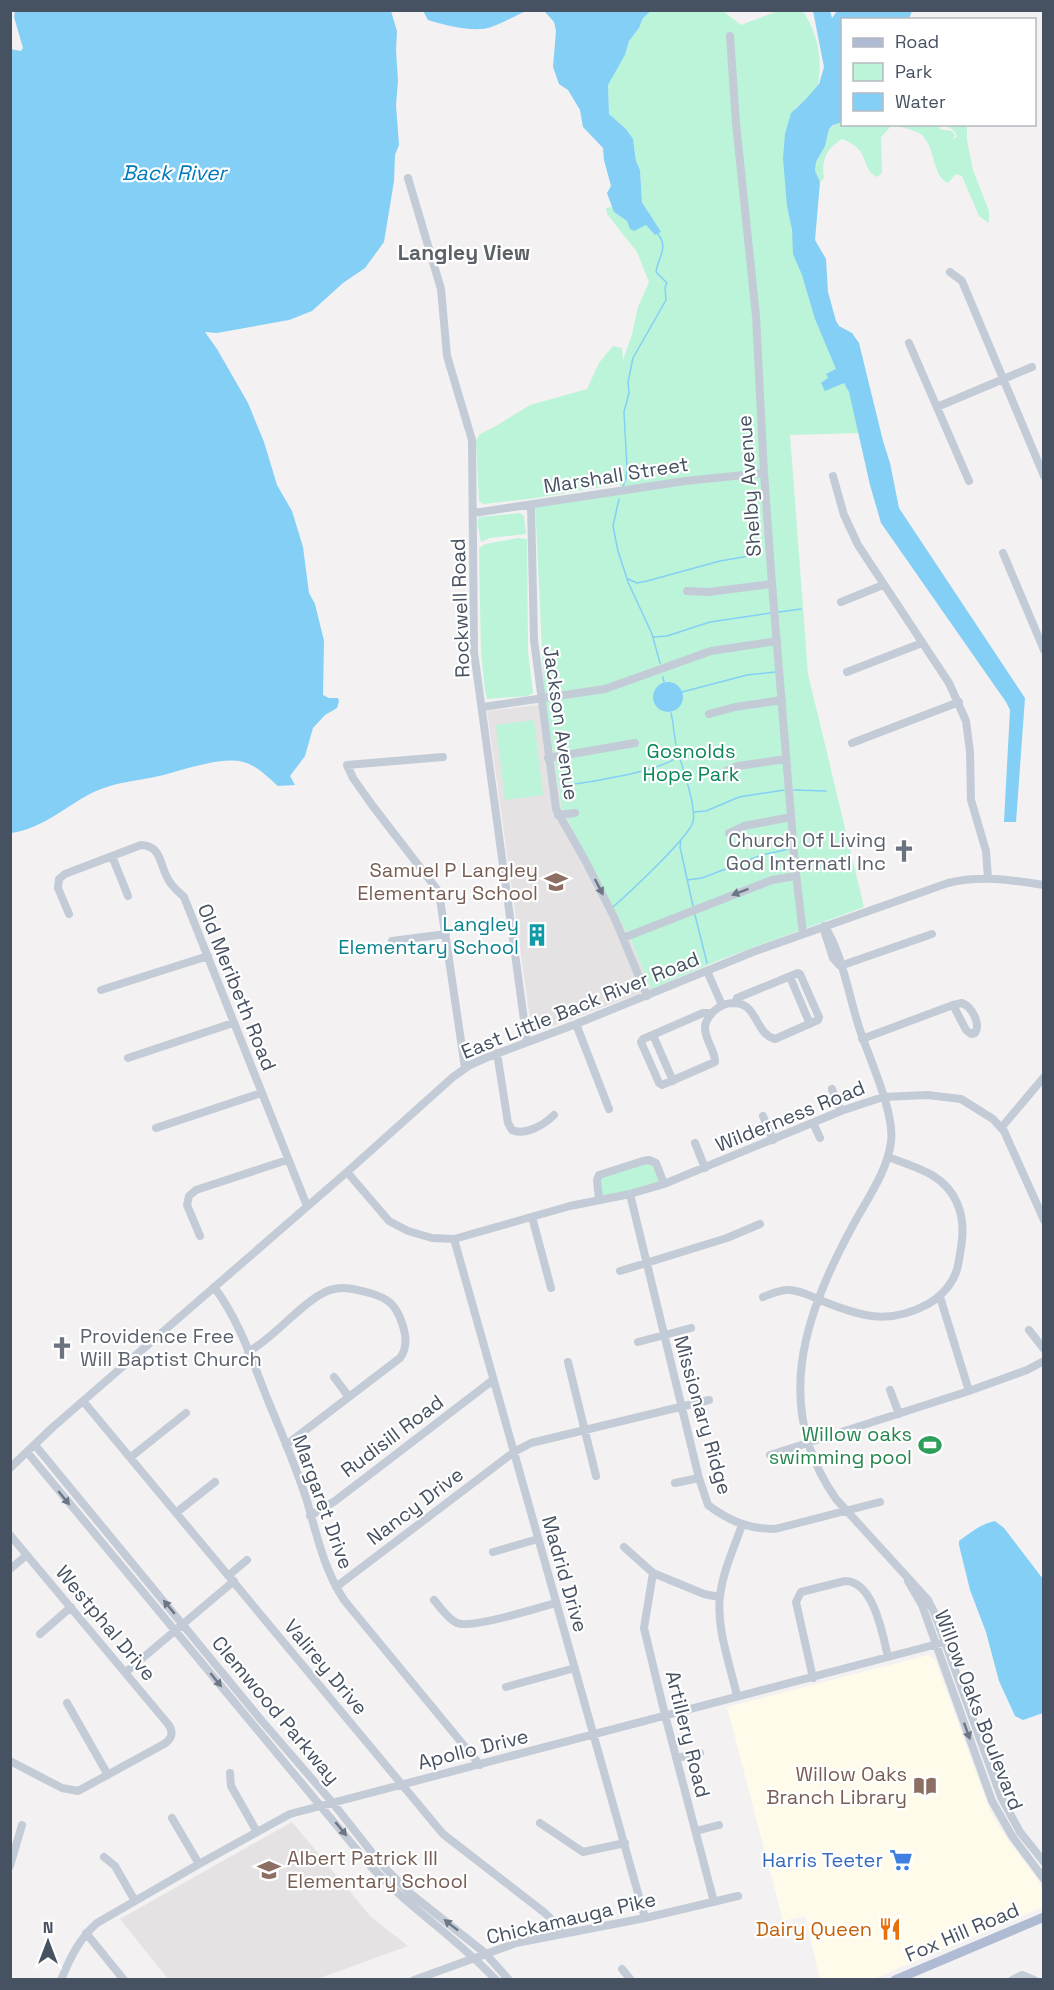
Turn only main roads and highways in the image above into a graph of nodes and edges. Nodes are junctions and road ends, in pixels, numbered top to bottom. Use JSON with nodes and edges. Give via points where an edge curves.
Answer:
{"nodes":[{"id":1,"x":1044,"y":1917,"type":"edge"},
{"id":2,"x":895,"y":1980,"type":"edge"}],
"edges":[{"from":1,"to":2,"type":"main road","name":"Fox Hill Road"}]}
